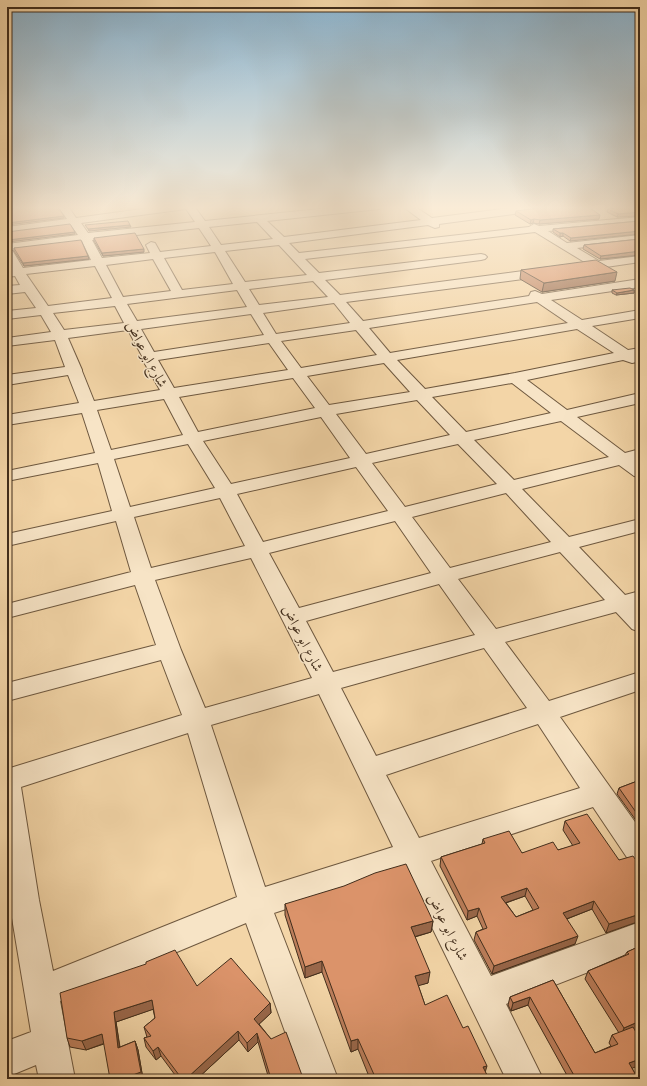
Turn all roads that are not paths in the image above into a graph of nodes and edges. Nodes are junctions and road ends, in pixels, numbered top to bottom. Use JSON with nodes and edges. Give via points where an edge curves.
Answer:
{"nodes":[{"id":1,"x":156,"y":256,"type":"edge"},
{"id":2,"x":298,"y":256,"type":"edge"},
{"id":3,"x":9,"y":257,"type":"edge"},
{"id":4,"x":94,"y":257,"type":"edge"},
{"id":5,"x":150,"y":257,"type":"edge"},
{"id":6,"x":223,"y":257,"type":"edge"},
{"id":7,"x":481,"y":257,"type":"joint"},
{"id":8,"x":583,"y":257,"type":"edge"},
{"id":9,"x":640,"y":259,"type":"edge"},
{"id":10,"x":98,"y":263,"type":"junction"},
{"id":11,"x":596,"y":265,"type":"junction"},
{"id":12,"x":316,"y":277,"type":"junction"},
{"id":13,"x":509,"y":277,"type":"junction"},
{"id":14,"x":15,"y":281,"type":"edge"},
{"id":15,"x":634,"y":284,"type":"edge"},
{"id":16,"x":240,"y":286,"type":"junction"},
{"id":17,"x":640,"y":292,"type":"edge"},
{"id":18,"x":178,"y":293,"type":"junction"},
{"id":19,"x":540,"y":298,"type":"junction"},
{"id":20,"x":337,"y":299,"type":"junction"},
{"id":21,"x":119,"y":301,"type":"junction"},
{"id":22,"x":256,"y":309,"type":"junction"},
{"id":23,"x":43,"y":310,"type":"junction"},
{"id":24,"x":640,"y":314,"type":"edge"},
{"id":25,"x":7,"y":315,"type":"edge"},
{"id":26,"x":580,"y":324,"type":"junction"},
{"id":27,"x":133,"y":326,"type":"junction"},
{"id":28,"x":360,"y":326,"type":"junction"},
{"id":29,"x":60,"y":336,"type":"junction"},
{"id":30,"x":272,"y":338,"type":"junction"},
{"id":31,"x":7,"y":342,"type":"edge"},
{"id":32,"x":633,"y":354,"type":"edge"},
{"id":33,"x":148,"y":357,"type":"junction"},
{"id":34,"x":387,"y":358,"type":"junction"},
{"id":35,"x":640,"y":364,"type":"edge"},
{"id":36,"x":75,"y":370,"type":"junction"},
{"id":37,"x":297,"y":373,"type":"junction"},
{"id":38,"x":515,"y":378,"type":"junction"},
{"id":39,"x":7,"y":380,"type":"edge"},
{"id":40,"x":420,"y":393,"type":"junction"},
{"id":41,"x":169,"y":394,"type":"junction"},
{"id":42,"x":640,"y":398,"type":"edge"},
{"id":43,"x":88,"y":406,"type":"junction"},
{"id":44,"x":325,"y":411,"type":"junction"},
{"id":45,"x":565,"y":414,"type":"junction"},
{"id":46,"x":7,"y":420,"type":"edge"},
{"id":47,"x":193,"y":438,"type":"junction"},
{"id":48,"x":462,"y":438,"type":"junction"},
{"id":49,"x":103,"y":455,"type":"junction"},
{"id":50,"x":631,"y":456,"type":"edge"},
{"id":51,"x":361,"y":460,"type":"junction"},
{"id":52,"x":640,"y":472,"type":"edge"},
{"id":53,"x":7,"y":476,"type":"edge"},
{"id":54,"x":510,"y":487,"type":"junction"},
{"id":55,"x":226,"y":491,"type":"junction"},
{"id":56,"x":124,"y":514,"type":"junction"},
{"id":57,"x":399,"y":514,"type":"junction"},
{"id":58,"x":640,"y":525,"type":"edge"},
{"id":59,"x":7,"y":540,"type":"edge"},
{"id":60,"x":565,"y":545,"type":"junction"},
{"id":61,"x":257,"y":550,"type":"junction"},
{"id":62,"x":143,"y":576,"type":"junction"},
{"id":63,"x":443,"y":576,"type":"junction"},
{"id":64,"x":630,"y":600,"type":"edge"},
{"id":65,"x":7,"y":611,"type":"edge"},
{"id":66,"x":293,"y":617,"type":"junction"},
{"id":67,"x":640,"y":624,"type":"edge"},
{"id":68,"x":490,"y":639,"type":"junction"},
{"id":69,"x":169,"y":650,"type":"junction"},
{"id":70,"x":640,"y":681,"type":"edge"},
{"id":71,"x":326,"y":683,"type":"junction"},
{"id":72,"x":7,"y":692,"type":"edge"},
{"id":73,"x":544,"y":713,"type":"junction"},
{"id":74,"x":197,"y":720,"type":"junction"},
{"id":75,"x":370,"y":769,"type":"junction"},
{"id":76,"x":7,"y":780,"type":"edge"},
{"id":77,"x":7,"y":784,"type":"edge"},
{"id":78,"x":599,"y":793,"type":"junction"},
{"id":79,"x":640,"y":853,"type":"edge"},
{"id":80,"x":412,"y":855,"type":"junction"},
{"id":81,"x":16,"y":902,"type":"edge"},
{"id":82,"x":255,"y":905,"type":"junction"},
{"id":83,"x":640,"y":937,"type":"edge"},
{"id":84,"x":42,"y":992,"type":"junction"},
{"id":85,"x":483,"y":996,"type":"junction"},
{"id":86,"x":51,"y":1041,"type":"junction"},
{"id":87,"x":7,"y":1059,"type":"edge"},
{"id":88,"x":57,"y":1079,"type":"edge"},
{"id":89,"x":320,"y":1079,"type":"edge"},
{"id":90,"x":525,"y":1079,"type":"edge"}],
"edges":[{"from":1,"to":18,"type":"street"},
{"from":2,"to":12,"type":"street"},
{"from":3,"to":14,"type":"street"},
{"from":4,"to":10,"type":"street","name":"شارع ابو عواض"},
{"from":5,"to":10,"type":"street"},
{"from":6,"to":16,"type":"street"},
{"from":7,"to":12,"type":"street"},
{"from":7,"to":13,"type":"street"},
{"from":8,"to":11,"type":"street"},
{"from":9,"to":11,"type":"street"},
{"from":10,"to":14,"type":"street"},
{"from":10,"to":21,"type":"street","name":"شارع ابو عواض"},
{"from":11,"to":13,"type":"street"},
{"from":11,"to":15,"type":"street"},
{"from":12,"to":16,"type":"street"},
{"from":12,"to":20,"type":"street"},
{"from":13,"to":19,"type":"street"},
{"from":13,"to":20,"type":"street"},
{"from":14,"to":23,"type":"street"},
{"from":15,"to":17,"type":"street"},
{"from":15,"to":19,"type":"street"},
{"from":16,"to":18,"type":"street"},
{"from":16,"to":22,"type":"street"},
{"from":18,"to":21,"type":"street"},
{"from":19,"to":26,"type":"street"},
{"from":19,"to":28,"type":"street"},
{"from":20,"to":22,"type":"street"},
{"from":20,"to":28,"type":"street"},
{"from":21,"to":23,"type":"street"},
{"from":21,"to":27,"type":"street","name":"شارع ابو عواض"},
{"from":22,"to":27,"type":"street"},
{"from":22,"to":30,"type":"street"},
{"from":23,"to":25,"type":"street"},
{"from":23,"to":29,"type":"street"},
{"from":24,"to":26,"type":"street"},
{"from":26,"to":32,"type":"street"},
{"from":26,"to":34,"type":"street"},
{"from":27,"to":29,"type":"street"},
{"from":27,"to":33,"type":"street","name":"شارع ابو عواض"},
{"from":28,"to":30,"type":"street"},
{"from":28,"to":34,"type":"street"},
{"from":29,"to":31,"type":"street"},
{"from":29,"to":36,"type":"street"},
{"from":30,"to":33,"type":"street"},
{"from":30,"to":37,"type":"street"},
{"from":32,"to":35,"type":"street"},
{"from":32,"to":38,"type":"street"},
{"from":33,"to":41,"type":"street","name":"شارع ابو عواض"},
{"from":34,"to":37,"type":"street"},
{"from":34,"to":40,"type":"street"},
{"from":36,"to":39,"type":"street"},
{"from":36,"to":43,"type":"street"},
{"from":37,"to":41,"type":"street"},
{"from":37,"to":44,"type":"street"},
{"from":38,"to":40,"type":"street"},
{"from":38,"to":45,"type":"street"},
{"from":40,"to":44,"type":"street"},
{"from":40,"to":48,"type":"street"},
{"from":41,"to":43,"type":"street"},
{"from":41,"to":47,"type":"street","name":"شارع ابو عواض"},
{"from":42,"to":45,"type":"street"},
{"from":43,"to":46,"type":"street"},
{"from":43,"to":49,"type":"street"},
{"from":44,"to":47,"type":"street"},
{"from":44,"to":51,"type":"street"},
{"from":45,"to":48,"type":"street"},
{"from":45,"to":50,"type":"street"},
{"from":47,"to":49,"type":"street"},
{"from":47,"to":55,"type":"street","name":"شارع ابو عواض"},
{"from":48,"to":51,"type":"street"},
{"from":48,"to":54,"type":"street"},
{"from":49,"to":53,"type":"street"},
{"from":49,"to":56,"type":"street"},
{"from":50,"to":52,"type":"street"},
{"from":50,"to":54,"type":"street"},
{"from":51,"to":55,"type":"street"},
{"from":51,"to":57,"type":"street"},
{"from":54,"to":57,"type":"street"},
{"from":54,"to":60,"type":"street"},
{"from":55,"to":56,"type":"street"},
{"from":55,"to":61,"type":"street","name":"شارع ابو عواض"},
{"from":56,"to":59,"type":"street"},
{"from":56,"to":62,"type":"street"},
{"from":57,"to":61,"type":"street"},
{"from":57,"to":63,"type":"street"},
{"from":58,"to":60,"type":"street"},
{"from":60,"to":63,"type":"street"},
{"from":60,"to":64,"type":"street"},
{"from":61,"to":62,"type":"street"},
{"from":61,"to":66,"type":"street","name":"شارع ابو عواض"},
{"from":62,"to":65,"type":"street"},
{"from":62,"to":69,"type":"street"},
{"from":63,"to":66,"type":"street"},
{"from":63,"to":68,"type":"street"},
{"from":64,"to":67,"type":"street"},
{"from":64,"to":68,"type":"street"},
{"from":66,"to":71,"type":"street","name":"شارع ابو عواض"},
{"from":68,"to":71,"type":"street"},
{"from":68,"to":73,"type":"street"},
{"from":69,"to":72,"type":"street"},
{"from":69,"to":74,"type":"street"},
{"from":70,"to":73,"type":"street"},
{"from":71,"to":74,"type":"street"},
{"from":71,"to":75,"type":"street","name":"شارع ابو عواض"},
{"from":73,"to":75,"type":"street"},
{"from":73,"to":78,"type":"street"},
{"from":74,"to":76,"type":"street"},
{"from":74,"to":82,"type":"street"},
{"from":75,"to":80,"type":"street","name":"شارع ابو عواض"},
{"from":77,"to":81,"type":"street"},
{"from":78,"to":79,"type":"street"},
{"from":78,"to":80,"type":"street"},
{"from":80,"to":82,"type":"street"},
{"from":80,"to":85,"type":"street","name":"شارع ابو عواض"},
{"from":81,"to":84,"type":"street"},
{"from":82,"to":84,"type":"street"},
{"from":82,"to":89,"type":"street"},
{"from":83,"to":85,"type":"street"},
{"from":84,"to":86,"type":"street"},
{"from":85,"to":90,"type":"street","name":"شارع ابو عواض"},
{"from":86,"to":87,"type":"street"},
{"from":86,"to":88,"type":"street"}]}
